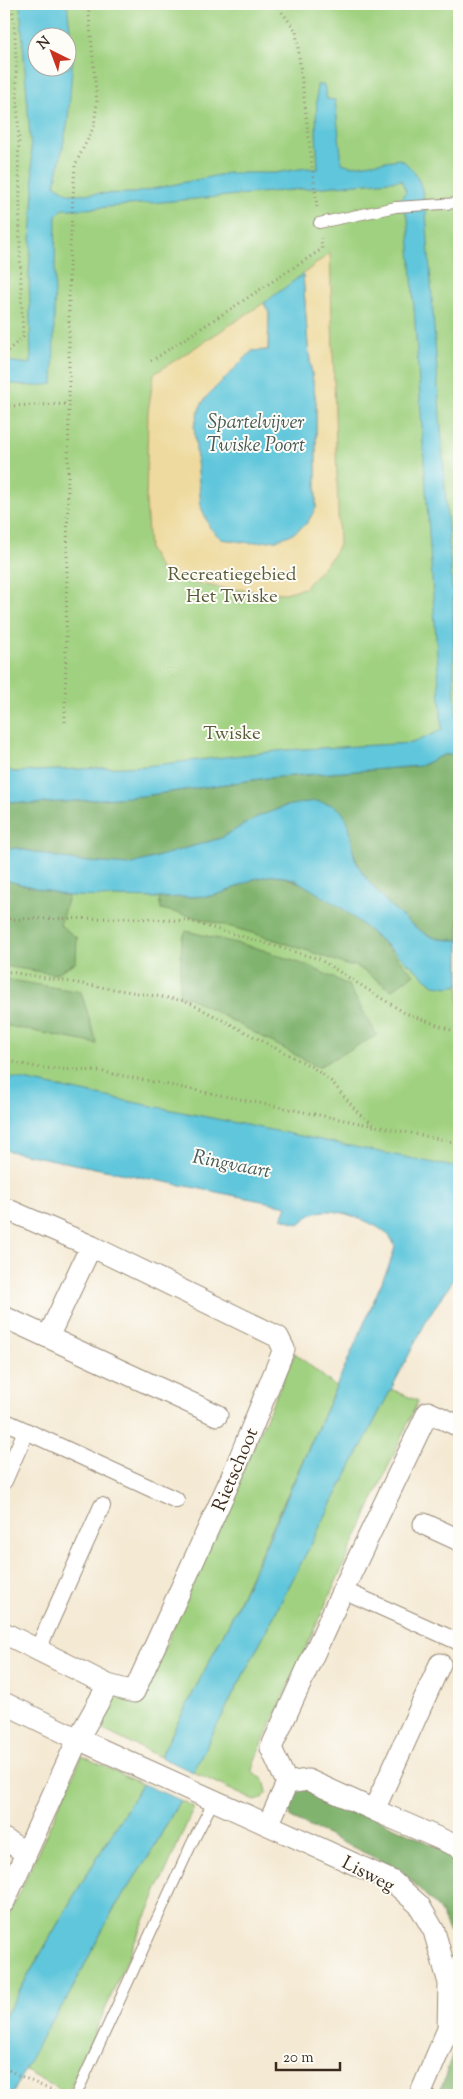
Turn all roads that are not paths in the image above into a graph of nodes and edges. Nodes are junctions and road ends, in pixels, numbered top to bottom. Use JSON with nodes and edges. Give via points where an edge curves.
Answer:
{"nodes":[{"id":1,"x":459,"y":202,"type":"edge"},
{"id":2,"x":319,"y":223,"type":"road end"},
{"id":3,"x":4,"y":1208,"type":"edge"},
{"id":4,"x":91,"y":1246,"type":"junction"},
{"id":5,"x":4,"y":1317,"type":"edge"},
{"id":6,"x":48,"y":1337,"type":"junction"},
{"id":7,"x":217,"y":1414,"type":"dead end"},
{"id":8,"x":4,"y":1421,"type":"edge"},
{"id":9,"x":459,"y":1426,"type":"edge"},
{"id":10,"x":26,"y":1431,"type":"junction"},
{"id":11,"x":4,"y":1481,"type":"edge"},
{"id":12,"x":176,"y":1500,"type":"dead end"},
{"id":13,"x":102,"y":1506,"type":"dead end"},
{"id":14,"x":424,"y":1524,"type":"dead end"},
{"id":15,"x":459,"y":1540,"type":"edge"},
{"id":16,"x":343,"y":1590,"type":"junction"},
{"id":17,"x":4,"y":1633,"type":"edge"},
{"id":18,"x":459,"y":1642,"type":"edge"},
{"id":19,"x":38,"y":1649,"type":"junction"},
{"id":20,"x":440,"y":1664,"type":"dead end"},
{"id":21,"x":108,"y":1684,"type":"junction"},
{"id":22,"x":4,"y":1703,"type":"edge"},
{"id":23,"x":78,"y":1740,"type":"junction"},
{"id":24,"x":287,"y":1783,"type":"junction"},
{"id":25,"x":207,"y":1796,"type":"junction"},
{"id":26,"x":374,"y":1810,"type":"junction"},
{"id":27,"x":268,"y":1825,"type":"junction"},
{"id":28,"x":4,"y":1839,"type":"edge"},
{"id":29,"x":459,"y":1847,"type":"edge"},
{"id":30,"x":25,"y":1852,"type":"junction"},
{"id":31,"x":4,"y":1902,"type":"edge"},
{"id":32,"x":76,"y":2095,"type":"edge"},
{"id":33,"x":420,"y":2095,"type":"edge"}],
"edges":[{"from":1,"to":2,"type":"lane","via":[[396,207]]},
{"from":3,"to":4,"type":"street","name":"Rietschoot"},
{"from":4,"to":6,"type":"street"},
{"from":4,"to":21,"type":"street","name":"Rietschoot","via":[[278,1336],[284,1349],[233,1474],[134,1692]]},
{"from":5,"to":6,"type":"street","name":"Rietschoot"},
{"from":6,"to":7,"type":"street","name":"Rietschoot"},
{"from":8,"to":10,"type":"street"},
{"from":9,"to":16,"type":"street","via":[[428,1412]]},
{"from":10,"to":11,"type":"street"},
{"from":10,"to":12,"type":"street"},
{"from":13,"to":19,"type":"street"},
{"from":14,"to":15,"type":"street"},
{"from":16,"to":18,"type":"street"},
{"from":16,"to":24,"type":"street","via":[[271,1748]]},
{"from":17,"to":19,"type":"street","name":"Rietschoot"},
{"from":19,"to":21,"type":"street","name":"Rietschoot"},
{"from":20,"to":26,"type":"street"},
{"from":21,"to":23,"type":"street"},
{"from":22,"to":23,"type":"street","name":"Lisweg"},
{"from":23,"to":25,"type":"street","name":"Lisweg"},
{"from":23,"to":30,"type":"street"},
{"from":24,"to":26,"type":"street","via":[[308,1780]]},
{"from":24,"to":27,"type":"street"},
{"from":25,"to":27,"type":"street","name":"Lisweg"},
{"from":25,"to":32,"type":"lane","via":[[191,1845]]},
{"from":26,"to":29,"type":"street"},
{"from":27,"to":33,"type":"street","name":"Lisweg","via":[[392,1881],[420,1905],[434,1931],[449,1983],[448,2029]]},
{"from":28,"to":30,"type":"street"},
{"from":30,"to":31,"type":"street"}]}
